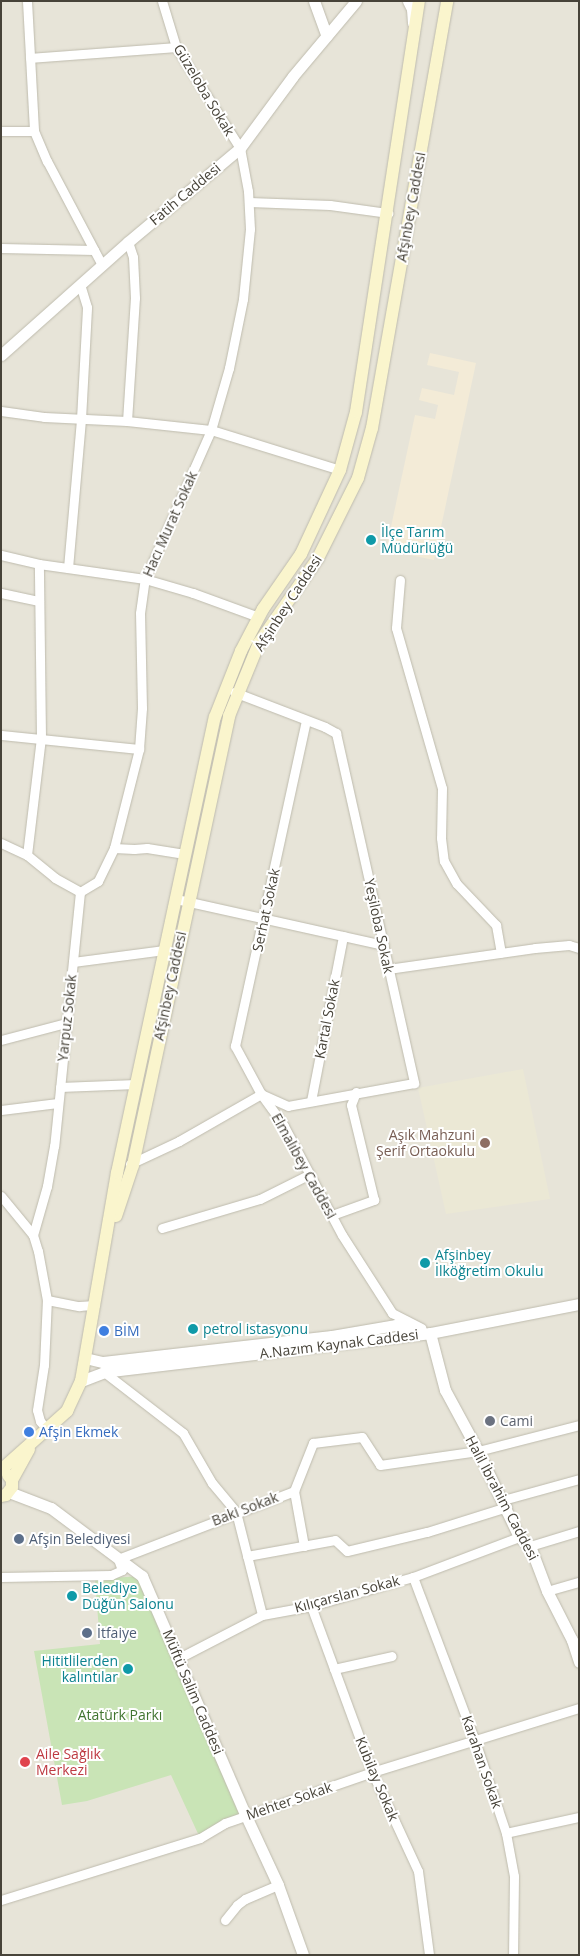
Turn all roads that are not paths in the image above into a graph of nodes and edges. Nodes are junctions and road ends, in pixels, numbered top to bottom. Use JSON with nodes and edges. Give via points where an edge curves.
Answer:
{"nodes":[{"id":1,"x":27,"y":1,"type":"edge"},
{"id":2,"x":162,"y":1,"type":"edge"},
{"id":3,"x":314,"y":1,"type":"edge"},
{"id":4,"x":356,"y":1,"type":"edge"},
{"id":5,"x":363,"y":1,"type":"edge"},
{"id":6,"x":408,"y":1,"type":"edge"},
{"id":7,"x":419,"y":1,"type":"edge"},
{"id":8,"x":447,"y":1,"type":"edge"},
{"id":9,"x":347,"y":12,"type":"junction"},
{"id":10,"x":414,"y":28,"type":"junction"},
{"id":11,"x":327,"y":36,"type":"junction"},
{"id":12,"x":176,"y":48,"type":"junction"},
{"id":13,"x":30,"y":58,"type":"junction"},
{"id":14,"x":1,"y":131,"type":"edge"},
{"id":15,"x":34,"y":131,"type":"junction"},
{"id":16,"x":240,"y":148,"type":"junction"},
{"id":17,"x":249,"y":202,"type":"junction"},
{"id":18,"x":388,"y":213,"type":"junction"},
{"id":19,"x":128,"y":242,"type":"junction"},
{"id":20,"x":1,"y":248,"type":"edge"},
{"id":21,"x":94,"y":250,"type":"junction"},
{"id":22,"x":102,"y":265,"type":"junction"},
{"id":23,"x":80,"y":284,"type":"junction"},
{"id":24,"x":2,"y":351,"type":"edge"},
{"id":25,"x":1,"y":411,"type":"edge"},
{"id":26,"x":82,"y":419,"type":"junction"},
{"id":27,"x":127,"y":421,"type":"junction"},
{"id":28,"x":212,"y":430,"type":"junction"},
{"id":29,"x":340,"y":470,"type":"junction"},
{"id":30,"x":1,"y":555,"type":"edge"},
{"id":31,"x":39,"y":564,"type":"junction"},
{"id":32,"x":68,"y":568,"type":"junction"},
{"id":33,"x":145,"y":579,"type":"junction"},
{"id":34,"x":400,"y":580,"type":"dead end"},
{"id":35,"x":1,"y":593,"type":"edge"},
{"id":36,"x":39,"y":601,"type":"junction"},
{"id":37,"x":263,"y":609,"type":"junction"},
{"id":38,"x":224,"y":689,"type":"junction"},
{"id":39,"x":237,"y":693,"type":"junction"},
{"id":40,"x":306,"y":721,"type":"junction"},
{"id":41,"x":1,"y":735,"type":"edge"},
{"id":42,"x":41,"y":738,"type":"junction"},
{"id":43,"x":139,"y":749,"type":"junction"},
{"id":44,"x":1,"y":842,"type":"edge"},
{"id":45,"x":114,"y":848,"type":"junction"},
{"id":46,"x":185,"y":854,"type":"junction"},
{"id":47,"x":27,"y":856,"type":"junction"},
{"id":48,"x":80,"y":892,"type":"junction"},
{"id":49,"x":182,"y":900,"type":"junction"},
{"id":50,"x":264,"y":919,"type":"junction"},
{"id":51,"x":343,"y":936,"type":"junction"},
{"id":52,"x":384,"y":945,"type":"junction"},
{"id":53,"x":579,"y":948,"type":"edge"},
{"id":54,"x":164,"y":950,"type":"junction"},
{"id":55,"x":501,"y":953,"type":"junction"},
{"id":56,"x":73,"y":962,"type":"junction"},
{"id":57,"x":388,"y":969,"type":"junction"},
{"id":58,"x":66,"y":1023,"type":"junction"},
{"id":59,"x":1,"y":1040,"type":"edge"},
{"id":60,"x":136,"y":1084,"type":"junction"},
{"id":61,"x":60,"y":1088,"type":"junction"},
{"id":62,"x":356,"y":1092,"type":"junction"},
{"id":63,"x":261,"y":1094,"type":"junction"},
{"id":64,"x":311,"y":1101,"type":"junction"},
{"id":65,"x":58,"y":1103,"type":"junction"},
{"id":66,"x":288,"y":1106,"type":"junction"},
{"id":67,"x":1,"y":1110,"type":"edge"},
{"id":68,"x":284,"y":1126,"type":"junction"},
{"id":69,"x":119,"y":1162,"type":"junction"},
{"id":70,"x":133,"y":1165,"type":"junction"},
{"id":71,"x":310,"y":1174,"type":"junction"},
{"id":72,"x":1,"y":1196,"type":"edge"},
{"id":73,"x":332,"y":1215,"type":"junction"},
{"id":74,"x":162,"y":1228,"type":"dead end"},
{"id":75,"x":33,"y":1235,"type":"junction"},
{"id":76,"x":102,"y":1261,"type":"junction"},
{"id":77,"x":47,"y":1300,"type":"junction"},
{"id":78,"x":579,"y":1304,"type":"edge"},
{"id":79,"x":96,"y":1305,"type":"junction"},
{"id":80,"x":430,"y":1333,"type":"junction"},
{"id":81,"x":85,"y":1358,"type":"junction"},
{"id":82,"x":104,"y":1372,"type":"junction"},
{"id":83,"x":81,"y":1381,"type":"junction"},
{"id":84,"x":579,"y":1424,"type":"edge"},
{"id":85,"x":46,"y":1428,"type":"junction"},
{"id":86,"x":33,"y":1442,"type":"junction"},
{"id":87,"x":478,"y":1451,"type":"junction"},
{"id":88,"x":1,"y":1471,"type":"edge"},
{"id":89,"x":579,"y":1479,"type":"edge"},
{"id":90,"x":294,"y":1491,"type":"junction"},
{"id":91,"x":5,"y":1493,"type":"edge"},
{"id":92,"x":505,"y":1504,"type":"junction"},
{"id":93,"x":236,"y":1512,"type":"junction"},
{"id":94,"x":579,"y":1531,"type":"edge"},
{"id":95,"x":519,"y":1537,"type":"junction"},
{"id":96,"x":304,"y":1546,"type":"junction"},
{"id":97,"x":530,"y":1546,"type":"junction"},
{"id":98,"x":247,"y":1556,"type":"junction"},
{"id":99,"x":118,"y":1559,"type":"junction"},
{"id":100,"x":1,"y":1577,"type":"edge"},
{"id":101,"x":414,"y":1577,"type":"junction"},
{"id":102,"x":579,"y":1582,"type":"edge"},
{"id":103,"x":547,"y":1592,"type":"junction"},
{"id":104,"x":311,"y":1606,"type":"junction"},
{"id":105,"x":262,"y":1615,"type":"junction"},
{"id":106,"x":575,"y":1639,"type":"edge"},
{"id":107,"x":392,"y":1656,"type":"dead end"},
{"id":108,"x":178,"y":1658,"type":"junction"},
{"id":109,"x":579,"y":1662,"type":"edge"},
{"id":110,"x":334,"y":1670,"type":"junction"},
{"id":111,"x":579,"y":1708,"type":"edge"},
{"id":112,"x":475,"y":1741,"type":"junction"},
{"id":113,"x":372,"y":1772,"type":"junction"},
{"id":114,"x":246,"y":1816,"type":"junction"},
{"id":115,"x":579,"y":1817,"type":"edge"},
{"id":116,"x":506,"y":1833,"type":"junction"},
{"id":117,"x":278,"y":1885,"type":"junction"},
{"id":118,"x":1,"y":1900,"type":"edge"},
{"id":119,"x":225,"y":1920,"type":"dead end"},
{"id":120,"x":304,"y":1955,"type":"edge"},
{"id":121,"x":430,"y":1955,"type":"edge"},
{"id":122,"x":513,"y":1955,"type":"edge"}],
"edges":[{"from":1,"to":13,"type":"street"},
{"from":2,"to":12,"type":"street","name":"Güzeloba Sokak"},
{"from":3,"to":11,"type":"street"},
{"from":4,"to":9,"type":"street","name":"Fatih Caddesi"},
{"from":5,"to":9,"type":"street"},
{"from":6,"to":10,"type":"street"},
{"from":7,"to":10,"type":"main road","name":"Afşinbey Caddesi"},
{"from":8,"to":39,"type":"main road","name":"Afşinbey Caddesi","via":[[372,428],[358,478],[318,558],[259,643]]},
{"from":9,"to":11,"type":"street","name":"Fatih Caddesi"},
{"from":10,"to":18,"type":"main road","name":"Afşinbey Caddesi"},
{"from":11,"to":16,"type":"street","name":"Fatih Caddesi"},
{"from":12,"to":13,"type":"street"},
{"from":12,"to":16,"type":"street","name":"Güzeloba Sokak"},
{"from":13,"to":15,"type":"street"},
{"from":14,"to":15,"type":"street"},
{"from":15,"to":21,"type":"street","via":[[46,161]]},
{"from":16,"to":17,"type":"street","name":"Hacı Murat Sokak"},
{"from":16,"to":19,"type":"street","name":"Fatih Caddesi"},
{"from":17,"to":18,"type":"street","via":[[330,205]]},
{"from":17,"to":28,"type":"street","name":"Hacı Murat Sokak","via":[[250,228],[243,299]]},
{"from":18,"to":29,"type":"main road","name":"Afşinbey Caddesi","via":[[356,412]]},
{"from":19,"to":22,"type":"street","name":"Fatih Caddesi"},
{"from":19,"to":27,"type":"street","via":[[133,257],[135,298]]},
{"from":20,"to":21,"type":"street"},
{"from":21,"to":22,"type":"street"},
{"from":22,"to":23,"type":"street","name":"Fatih Caddesi"},
{"from":23,"to":24,"type":"street","name":"Fatih Caddesi"},
{"from":23,"to":26,"type":"street","via":[[87,307]]},
{"from":25,"to":26,"type":"street"},
{"from":26,"to":27,"type":"street"},
{"from":26,"to":32,"type":"street"},
{"from":27,"to":28,"type":"street"},
{"from":28,"to":29,"type":"street"},
{"from":28,"to":33,"type":"street","name":"Hacı Murat Sokak"},
{"from":29,"to":37,"type":"main road","name":"Afşinbey Caddesi","via":[[301,554]]},
{"from":30,"to":31,"type":"street"},
{"from":31,"to":32,"type":"street"},
{"from":31,"to":36,"type":"street"},
{"from":32,"to":33,"type":"street"},
{"from":33,"to":37,"type":"street","via":[[256,616]]},
{"from":33,"to":43,"type":"street","name":"Hacı Murat Sokak","via":[[140,613],[142,708]]},
{"from":34,"to":55,"type":"street","via":[[396,628],[442,788],[444,861],[457,884],[496,925]]},
{"from":35,"to":36,"type":"street"},
{"from":36,"to":42,"type":"street"},
{"from":37,"to":38,"type":"main road","name":"Afşinbey Caddesi"},
{"from":38,"to":39,"type":"street","name":"Yeşiloba Sokak"},
{"from":38,"to":46,"type":"main road","name":"Afşinbey Caddesi"},
{"from":39,"to":40,"type":"street","name":"Yeşiloba Sokak"},
{"from":39,"to":49,"type":"main road","name":"Afşinbey Caddesi"},
{"from":40,"to":50,"type":"street","name":"Serhat Sokak"},
{"from":40,"to":52,"type":"street","name":"Yeşiloba Sokak","via":[[336,733]]},
{"from":41,"to":42,"type":"street"},
{"from":42,"to":43,"type":"street"},
{"from":42,"to":47,"type":"street"},
{"from":43,"to":45,"type":"street","name":"Hacı Murat Sokak"},
{"from":44,"to":47,"type":"street"},
{"from":45,"to":46,"type":"street","via":[[147,848]]},
{"from":45,"to":48,"type":"street","name":"Hacı Murat Sokak","via":[[98,881]]},
{"from":46,"to":49,"type":"main road","name":"Afşinbey Caddesi"},
{"from":47,"to":48,"type":"street"},
{"from":48,"to":56,"type":"street","name":"Yarpuz Sokak"},
{"from":49,"to":50,"type":"street"},
{"from":49,"to":54,"type":"main road","name":"Afşinbey Caddesi"},
{"from":49,"to":70,"type":"main road","name":"Afşinbey Caddesi"},
{"from":50,"to":51,"type":"street"},
{"from":50,"to":63,"type":"street","name":"Serhat Sokak","via":[[235,1046]]},
{"from":51,"to":52,"type":"street"},
{"from":51,"to":64,"type":"street","name":"Kartal Sokak"},
{"from":52,"to":57,"type":"street","name":"Yeşiloba Sokak"},
{"from":53,"to":55,"type":"street","via":[[569,945]]},
{"from":54,"to":56,"type":"street"},
{"from":54,"to":60,"type":"main road","name":"Afşinbey Caddesi"},
{"from":55,"to":57,"type":"street"},
{"from":56,"to":58,"type":"street","name":"Yarpuz Sokak"},
{"from":57,"to":62,"type":"street","name":"Yeşiloba Sokak","via":[[414,1082]]},
{"from":58,"to":59,"type":"street"},
{"from":58,"to":61,"type":"street","name":"Yarpuz Sokak"},
{"from":60,"to":61,"type":"street"},
{"from":60,"to":69,"type":"main road","name":"Afşinbey Caddesi"},
{"from":61,"to":65,"type":"street","name":"Yarpuz Sokak"},
{"from":62,"to":64,"type":"street","name":"Yeşiloba Sokak"},
{"from":62,"to":73,"type":"street","via":[[350,1105],[374,1200]]},
{"from":63,"to":66,"type":"street"},
{"from":63,"to":68,"type":"street","name":"Elmalıbey Caddesi"},
{"from":63,"to":70,"type":"street"},
{"from":64,"to":66,"type":"street","name":"Yeşiloba Sokak"},
{"from":65,"to":67,"type":"street"},
{"from":65,"to":75,"type":"street","name":"Yarpuz Sokak","via":[[47,1186]]},
{"from":66,"to":68,"type":"street"},
{"from":68,"to":71,"type":"street","name":"Elmalıbey Caddesi"},
{"from":69,"to":70,"type":"street"},
{"from":69,"to":76,"type":"main road","name":"Afşinbey Caddesi"},
{"from":70,"to":76,"type":"main road","name":"Afşinbey Caddesi"},
{"from":71,"to":73,"type":"street","name":"Elmalıbey Caddesi"},
{"from":71,"to":74,"type":"street","via":[[260,1199]]},
{"from":72,"to":75,"type":"street"},
{"from":73,"to":80,"type":"street","name":"Elmalıbey Caddesi","via":[[392,1313]]},
{"from":75,"to":77,"type":"street"},
{"from":76,"to":79,"type":"main road","name":"Afşinbey Caddesi"},
{"from":77,"to":79,"type":"street","via":[[79,1306]]},
{"from":77,"to":85,"type":"street","via":[[44,1365],[37,1410]]},
{"from":78,"to":80,"type":"street"},
{"from":79,"to":81,"type":"main road","name":"Afşinbey Caddesi"},
{"from":80,"to":81,"type":"street","name":"A.Nazım Kaynak Caddesi","via":[[396,1325],[332,1336],[103,1362]]},
{"from":80,"to":82,"type":"street","name":"A.Nazım Kaynak Caddesi"},
{"from":80,"to":87,"type":"street","name":"Halil İbrahim Caddesi","via":[[445,1390]]},
{"from":81,"to":83,"type":"main road","name":"Afşinbey Caddesi"},
{"from":82,"to":83,"type":"street","name":"A.Nazım Kaynak Caddesi"},
{"from":82,"to":93,"type":"street","via":[[183,1433],[212,1483]]},
{"from":83,"to":85,"type":"main road","name":"Afşinbey Caddesi","via":[[67,1412]]},
{"from":84,"to":87,"type":"street"},
{"from":85,"to":86,"type":"main road","name":"Afşinbey Caddesi"},
{"from":86,"to":88,"type":"main road"},
{"from":86,"to":91,"type":"main road"},
{"from":87,"to":90,"type":"street","name":"Baki Sokak","via":[[380,1466],[362,1437],[313,1444]]},
{"from":87,"to":92,"type":"street","name":"Halil İbrahim Caddesi"},
{"from":88,"to":91,"type":"main road","via":[[7,1474]]},
{"from":89,"to":92,"type":"street"},
{"from":90,"to":93,"type":"street","name":"Baki Sokak"},
{"from":90,"to":96,"type":"street"},
{"from":91,"to":99,"type":"street","name":"Müftü Salim Caddesi","via":[[51,1508]]},
{"from":92,"to":95,"type":"street","name":"Halil İbrahim Caddesi"},
{"from":92,"to":96,"type":"street","via":[[426,1532],[347,1552],[335,1540]]},
{"from":93,"to":98,"type":"street"},
{"from":93,"to":99,"type":"street","name":"Baki Sokak"},
{"from":94,"to":97,"type":"street"},
{"from":95,"to":97,"type":"street","name":"Halil İbrahim Caddesi"},
{"from":95,"to":101,"type":"street","name":"Kılıçarslan Sokak"},
{"from":96,"to":98,"type":"street"},
{"from":97,"to":103,"type":"street","name":"Halil İbrahim Caddesi"},
{"from":98,"to":105,"type":"street"},
{"from":99,"to":100,"type":"street","via":[[122,1570],[111,1575]]},
{"from":99,"to":108,"type":"street","name":"Müftü Salim Caddesi","via":[[142,1576]]},
{"from":101,"to":104,"type":"street","name":"Kılıçarslan Sokak"},
{"from":101,"to":112,"type":"street","name":"Karahan Sokak"},
{"from":102,"to":103,"type":"street"},
{"from":103,"to":106,"type":"street","name":"Halil İbrahim Caddesi"},
{"from":104,"to":105,"type":"street","name":"Kılıçarslan Sokak"},
{"from":104,"to":110,"type":"street","name":"Kubilay Sokak"},
{"from":105,"to":108,"type":"street","name":"Kılıçarslan Sokak"},
{"from":106,"to":109,"type":"street","name":"Halil İbrahim Caddesi"},
{"from":107,"to":110,"type":"street"},
{"from":108,"to":114,"type":"street","name":"Müftü Salim Caddesi"},
{"from":110,"to":113,"type":"street","name":"Kubilay Sokak"},
{"from":111,"to":112,"type":"street","name":"Mehter Sokak"},
{"from":112,"to":113,"type":"street","name":"Mehter Sokak"},
{"from":112,"to":116,"type":"street","name":"Karahan Sokak"},
{"from":113,"to":114,"type":"street","name":"Mehter Sokak"},
{"from":113,"to":121,"type":"street","name":"Kubilay Sokak","via":[[418,1871]]},
{"from":114,"to":117,"type":"street","name":"Müftü Salim Caddesi"},
{"from":114,"to":118,"type":"street","name":"Mehter Sokak","via":[[225,1822],[200,1838]]},
{"from":115,"to":116,"type":"street"},
{"from":116,"to":122,"type":"street","name":"Karahan Sokak","via":[[514,1876]]},
{"from":117,"to":119,"type":"street","via":[[245,1898]]},
{"from":117,"to":120,"type":"street","name":"Müftü Salim Caddesi"}]}
